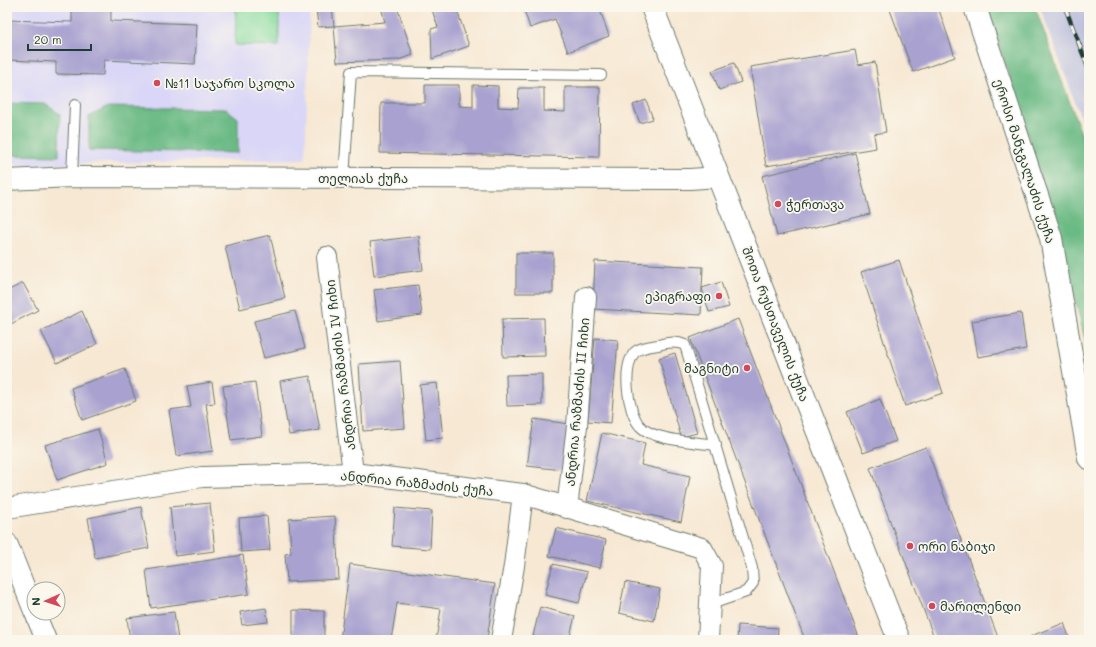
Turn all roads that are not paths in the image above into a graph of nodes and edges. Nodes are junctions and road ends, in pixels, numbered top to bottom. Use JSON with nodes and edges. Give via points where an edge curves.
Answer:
{"nodes":[{"id":1,"x":652,"y":7,"type":"edge"},
{"id":2,"x":976,"y":7,"type":"edge"},
{"id":3,"x":601,"y":75,"type":"dead end"},
{"id":4,"x":75,"y":105,"type":"dead end"},
{"id":5,"x":72,"y":177,"type":"junction"},
{"id":6,"x":718,"y":177,"type":"junction"},
{"id":7,"x":344,"y":178,"type":"junction"},
{"id":8,"x":7,"y":180,"type":"edge"},
{"id":9,"x":327,"y":257,"type":"dead end"},
{"id":10,"x":586,"y":297,"type":"dead end"},
{"id":11,"x":716,"y":444,"type":"junction"},
{"id":12,"x":1089,"y":458,"type":"edge"},
{"id":13,"x":353,"y":474,"type":"junction"},
{"id":14,"x":523,"y":494,"type":"junction"},
{"id":15,"x":7,"y":508,"type":"edge"},
{"id":16,"x":567,"y":508,"type":"junction"},
{"id":17,"x":7,"y":543,"type":"edge"},
{"id":18,"x":26,"y":592,"type":"edge"},
{"id":19,"x":711,"y":604,"type":"junction"},
{"id":20,"x":38,"y":621,"type":"edge"},
{"id":21,"x":46,"y":640,"type":"edge"},
{"id":22,"x":501,"y":640,"type":"edge"},
{"id":23,"x":708,"y":640,"type":"edge"},
{"id":24,"x":899,"y":640,"type":"edge"}],
"edges":[{"from":1,"to":6,"type":"main road","name":"შოთა რუსთაველის ქუჩა"},
{"from":2,"to":12,"type":"main road","name":"ეროსი მანჯგალაძის ქუჩა","via":[[1051,238]]},
{"from":3,"to":7,"type":"lane","via":[[351,72]]},
{"from":4,"to":5,"type":"lane"},
{"from":5,"to":7,"type":"street","name":"თელიას ქუჩა"},
{"from":5,"to":8,"type":"street","name":"თელიას ქუჩა"},
{"from":6,"to":7,"type":"street","name":"თელიას ქუჩა"},
{"from":6,"to":24,"type":"main road","name":"შოთა რუსთაველის ქუჩა"},
{"from":9,"to":13,"type":"street","name":"ანდრია რაზმაძის IV ჩიხი"},
{"from":10,"to":16,"type":"street","name":"ანდრია რაზმაძის II ჩიხი","via":[[578,426]]},
{"from":11,"to":11,"type":"lane","via":[[685,345],[669,342],[636,350],[627,372],[630,408],[640,427],[654,435]]},
{"from":11,"to":19,"type":"lane","via":[[752,568],[753,583],[746,592]]},
{"from":13,"to":14,"type":"street","name":"ანდრია რაზმაძის ქუჩა"},
{"from":13,"to":15,"type":"street","name":"ანდრია რაზმაძის ქუჩა","via":[[202,477]]},
{"from":14,"to":16,"type":"street","name":"ანდრია რაზმაძის ქუჩა"},
{"from":14,"to":22,"type":"street"},
{"from":16,"to":19,"type":"street","name":"ანდრია რაზმაძის ქუჩა","via":[[702,548],[712,566]]},
{"from":17,"to":18,"type":"street"},
{"from":19,"to":23,"type":"street","name":"ანდრია რაზმაძის ქუჩა"},
{"from":20,"to":21,"type":"street"}]}
